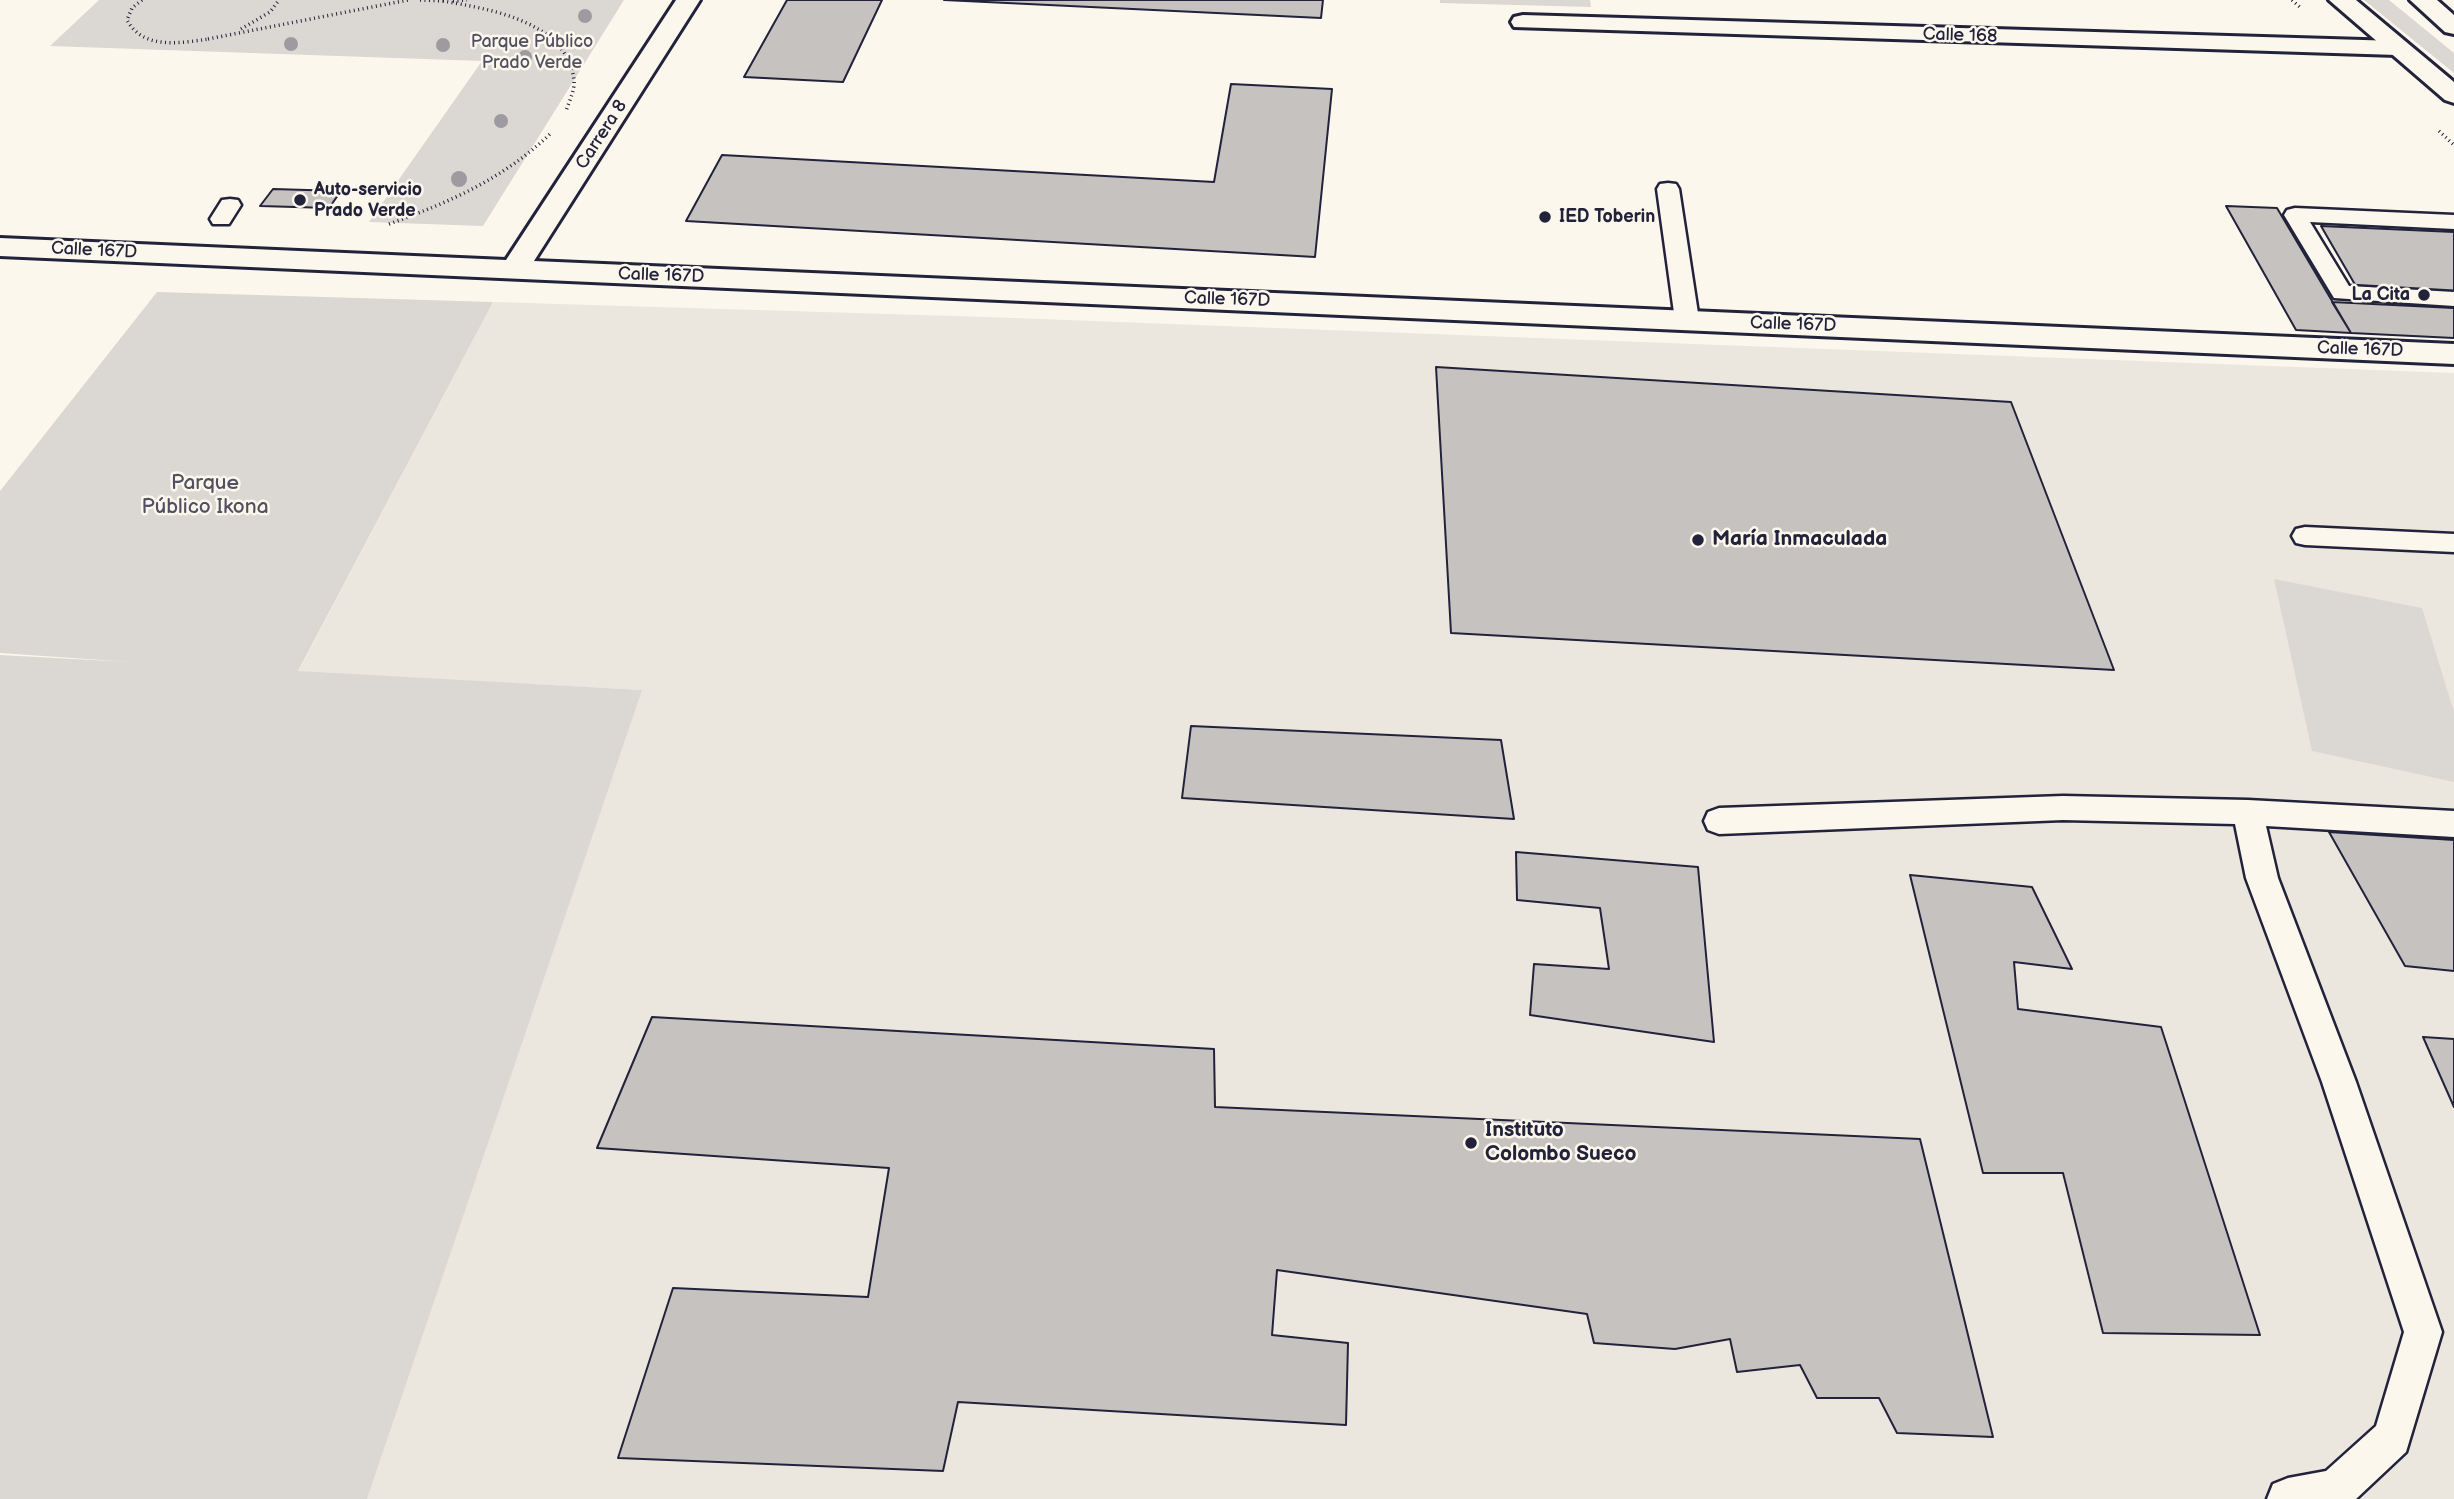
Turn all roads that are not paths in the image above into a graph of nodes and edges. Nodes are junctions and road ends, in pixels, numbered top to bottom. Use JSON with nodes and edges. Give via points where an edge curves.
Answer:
{"nodes":[{"id":1,"x":688,"y":0,"type":"edge"},
{"id":2,"x":2341,"y":0,"type":"edge"},
{"id":3,"x":2422,"y":0,"type":"edge"},
{"id":4,"x":1523,"y":22,"type":"dead end"},
{"id":5,"x":2454,"y":27,"type":"edge"},
{"id":6,"x":2397,"y":48,"type":"junction"},
{"id":7,"x":2454,"y":95,"type":"edge"},
{"id":8,"x":1668,"y":189,"type":"dead end"},
{"id":9,"x":2454,"y":222,"type":"edge"},
{"id":10,"x":0,"y":247,"type":"edge"},
{"id":11,"x":514,"y":270,"type":"junction"},
{"id":12,"x":2454,"y":299,"type":"edge"},
{"id":13,"x":1687,"y":320,"type":"junction"},
{"id":14,"x":2454,"y":354,"type":"edge"},
{"id":15,"x":2305,"y":536,"type":"dead end"},
{"id":16,"x":2454,"y":543,"type":"edge"},
{"id":17,"x":2248,"y":812,"type":"junction"},
{"id":18,"x":1719,"y":821,"type":"dead end"},
{"id":19,"x":2454,"y":824,"type":"edge"},
{"id":20,"x":2288,"y":1499,"type":"edge"}],
"edges":[{"from":1,"to":11,"type":"street","name":"Carrera 8"},
{"from":2,"to":6,"type":"street"},
{"from":3,"to":5,"type":"street"},
{"from":4,"to":6,"type":"street","name":"Calle 168"},
{"from":6,"to":7,"type":"street"},
{"from":8,"to":13,"type":"lane"},
{"from":9,"to":12,"type":"lane","via":[[2295,215],[2342,293]]},
{"from":10,"to":11,"type":"street","name":"Calle 167D"},
{"from":11,"to":13,"type":"street","name":"Calle 167D"},
{"from":13,"to":14,"type":"street","name":"Calle 167D"},
{"from":15,"to":16,"type":"lane"},
{"from":17,"to":18,"type":"lane","via":[[2063,808]]},
{"from":17,"to":19,"type":"lane"},
{"from":17,"to":20,"type":"lane","via":[[2262,878],[2339,1082],[2423,1332],[2392,1438],[2336,1490]]}]}
